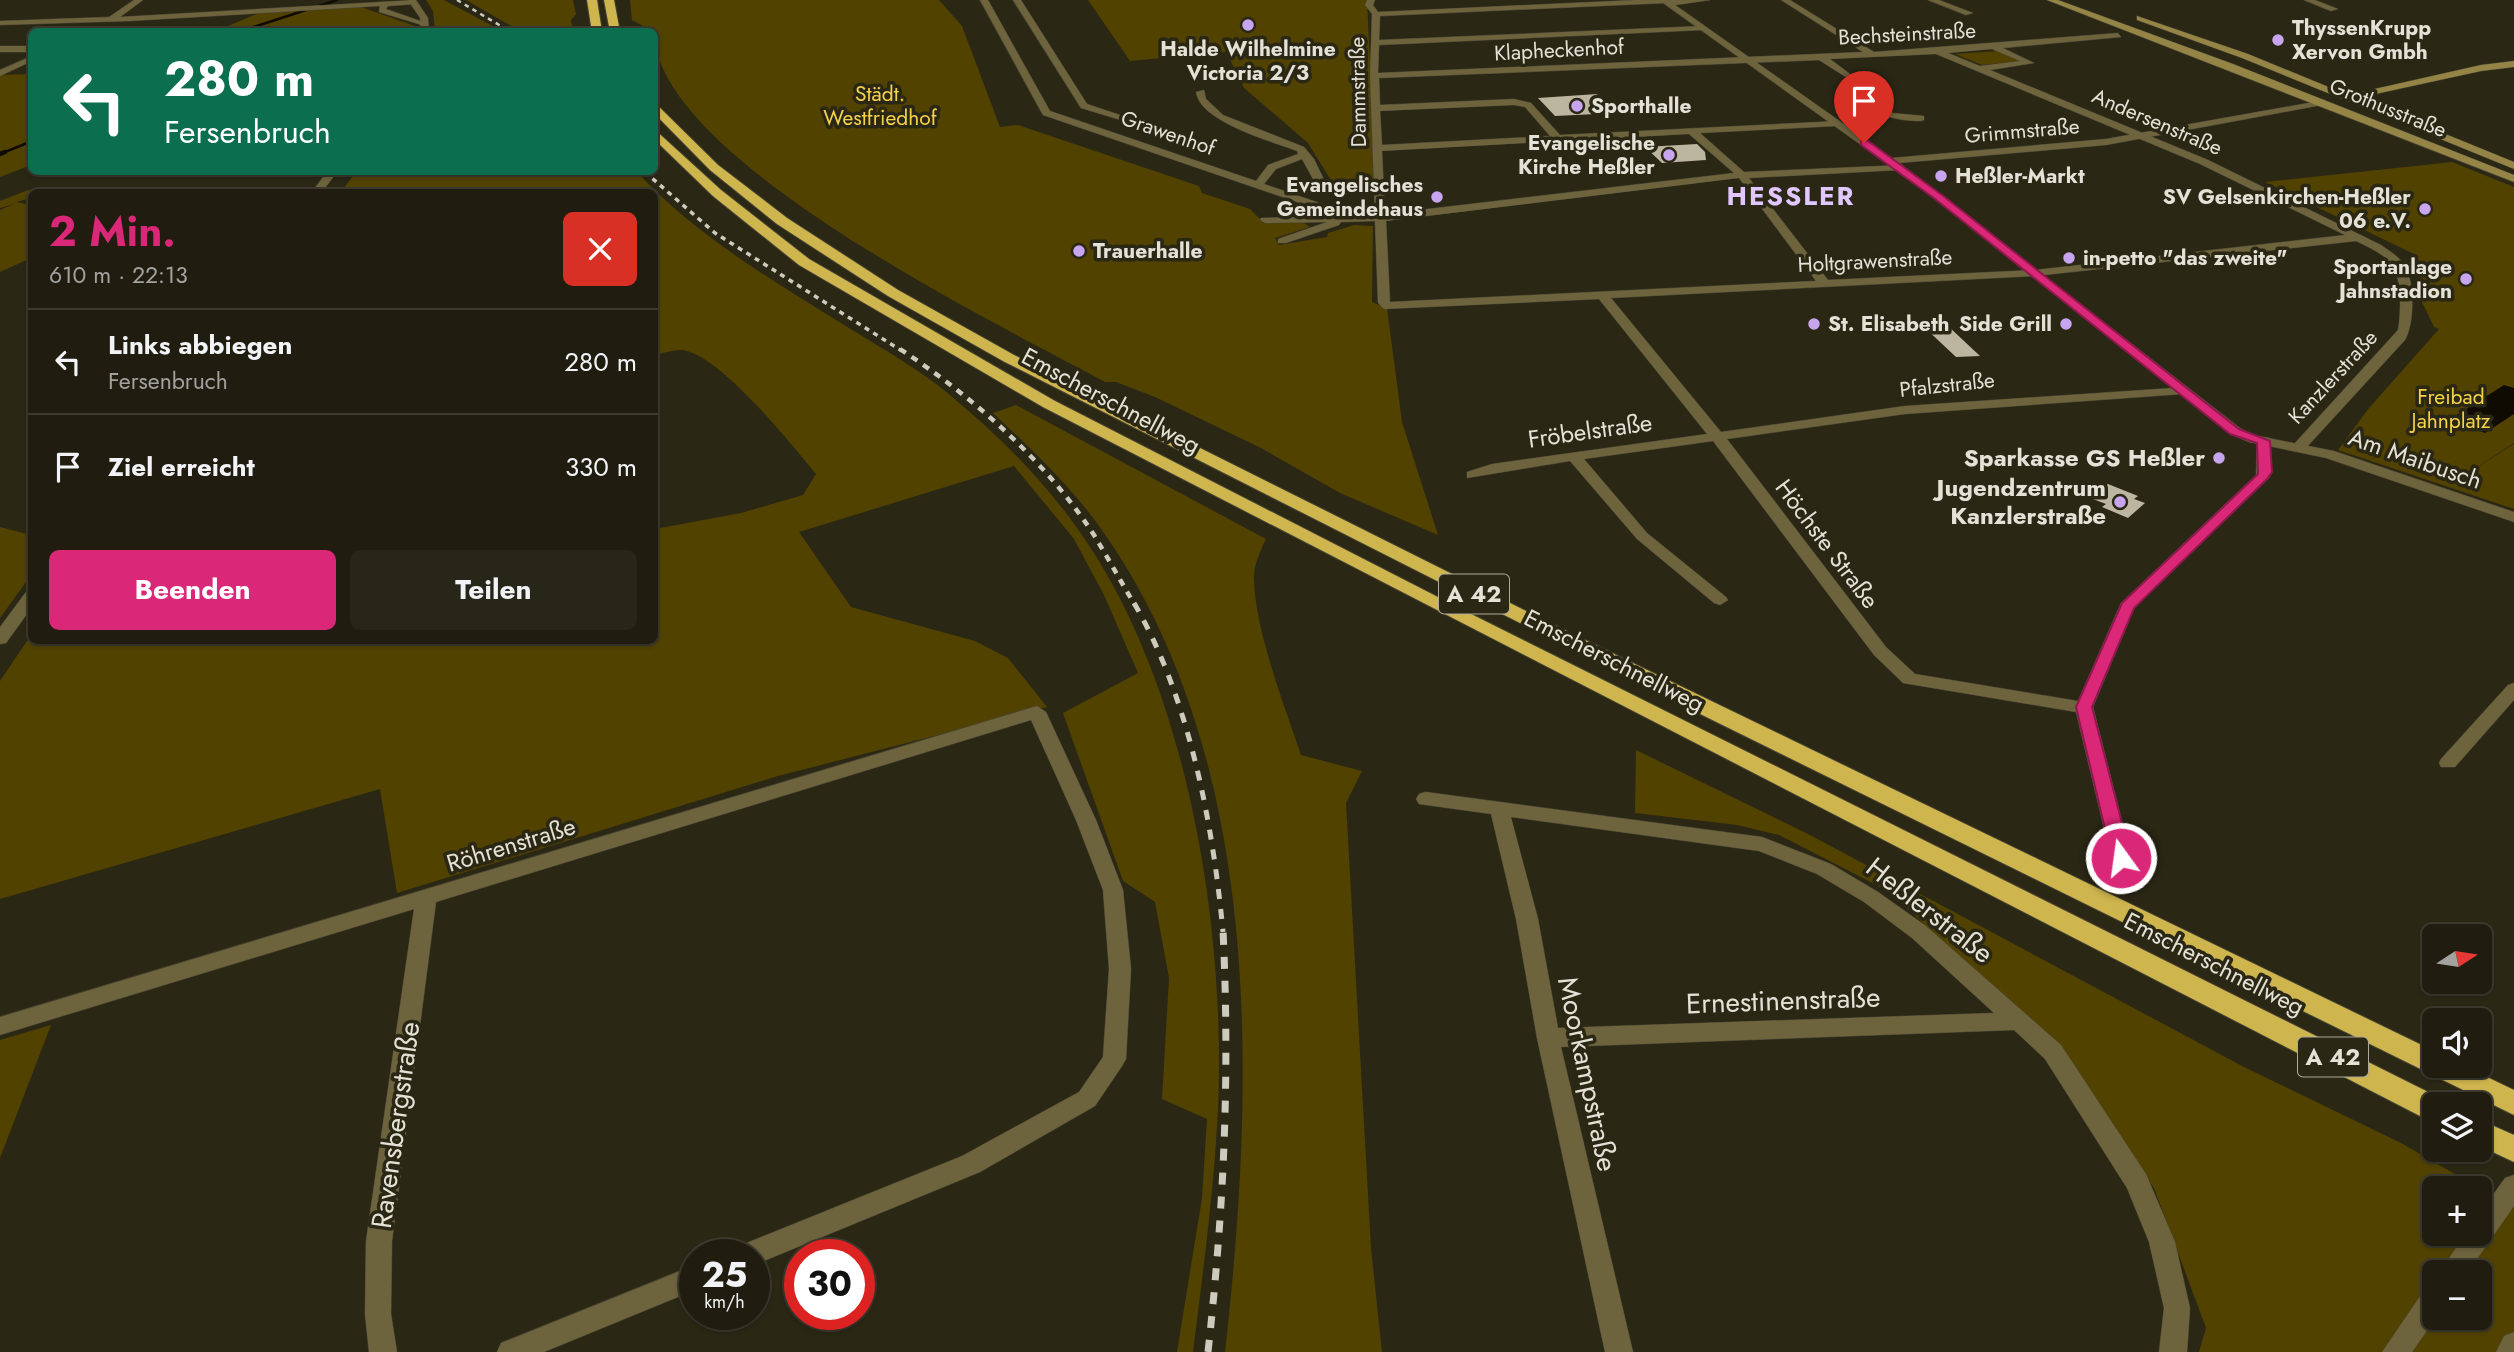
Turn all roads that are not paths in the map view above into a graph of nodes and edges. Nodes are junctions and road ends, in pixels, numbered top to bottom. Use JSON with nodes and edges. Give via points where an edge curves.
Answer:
{"nodes":[{"id":1,"x":139,"y":0,"type":"edge"},
{"id":2,"x":592,"y":0,"type":"edge"},
{"id":3,"x":609,"y":0,"type":"edge"},
{"id":4,"x":984,"y":0,"type":"edge"},
{"id":5,"x":1018,"y":0,"type":"edge"},
{"id":6,"x":1030,"y":0,"type":"edge"},
{"id":7,"x":1475,"y":0,"type":"edge"},
{"id":8,"x":1706,"y":0,"type":"edge"},
{"id":9,"x":1785,"y":0,"type":"edge"},
{"id":10,"x":1932,"y":0,"type":"edge"},
{"id":11,"x":2050,"y":0,"type":"edge"},
{"id":12,"x":2308,"y":0,"type":"edge"},
{"id":13,"x":413,"y":1,"type":"edge"},
{"id":14,"x":1370,"y":2,"type":"edge"},
{"id":15,"x":1665,"y":2,"type":"edge"},
{"id":16,"x":385,"y":4,"type":"junction"},
{"id":17,"x":2334,"y":9,"type":"dead end"},
{"id":18,"x":1376,"y":13,"type":"junction"},
{"id":19,"x":1969,"y":13,"type":"dead end"},
{"id":20,"x":2127,"y":13,"type":"dead end"},
{"id":21,"x":1689,"y":18,"type":"junction"},
{"id":22,"x":113,"y":19,"type":"junction"},
{"id":23,"x":0,"y":23,"type":"edge"},
{"id":24,"x":95,"y":28,"type":"edge"},
{"id":25,"x":425,"y":28,"type":"edge"},
{"id":26,"x":596,"y":28,"type":"edge"},
{"id":27,"x":614,"y":28,"type":"edge"},
{"id":28,"x":1703,"y":28,"type":"junction"},
{"id":29,"x":2118,"y":35,"type":"dead end"},
{"id":30,"x":1376,"y":38,"type":"junction"},
{"id":31,"x":1995,"y":47,"type":"junction"},
{"id":32,"x":1730,"y":48,"type":"junction"},
{"id":33,"x":0,"y":49,"type":"edge"},
{"id":34,"x":28,"y":49,"type":"edge"},
{"id":35,"x":1716,"y":49,"type":"dead end"},
{"id":36,"x":1937,"y":51,"type":"junction"},
{"id":37,"x":1872,"y":54,"type":"junction"},
{"id":38,"x":1821,"y":57,"type":"junction"},
{"id":39,"x":28,"y":60,"type":"edge"},
{"id":40,"x":1747,"y":60,"type":"junction"},
{"id":41,"x":1388,"y":64,"type":"dead end"},
{"id":42,"x":2514,"y":64,"type":"edge"},
{"id":43,"x":1375,"y":65,"type":"junction"},
{"id":44,"x":1977,"y":69,"type":"junction"},
{"id":45,"x":0,"y":73,"type":"edge"},
{"id":46,"x":1374,"y":76,"type":"junction"},
{"id":47,"x":1201,"y":92,"type":"dead end"},
{"id":48,"x":2347,"y":97,"type":"junction"},
{"id":49,"x":2322,"y":102,"type":"junction"},
{"id":50,"x":658,"y":108,"type":"edge"},
{"id":51,"x":1376,"y":108,"type":"junction"},
{"id":52,"x":1091,"y":109,"type":"junction"},
{"id":53,"x":1065,"y":118,"type":"junction"},
{"id":54,"x":1922,"y":118,"type":"dead end"},
{"id":55,"x":1836,"y":123,"type":"junction"},
{"id":56,"x":1147,"y":127,"type":"dead end"},
{"id":57,"x":1691,"y":131,"type":"junction"},
{"id":58,"x":658,"y":136,"type":"edge"},
{"id":59,"x":2141,"y":136,"type":"junction"},
{"id":60,"x":1557,"y":138,"type":"junction"},
{"id":61,"x":1378,"y":148,"type":"junction"},
{"id":62,"x":1303,"y":155,"type":"junction"},
{"id":63,"x":1894,"y":164,"type":"junction"},
{"id":64,"x":2514,"y":166,"type":"edge"},
{"id":65,"x":1742,"y":175,"type":"junction"},
{"id":66,"x":2514,"y":179,"type":"edge"},
{"id":67,"x":1259,"y":184,"type":"junction"},
{"id":68,"x":1323,"y":188,"type":"dead end"},
{"id":69,"x":1382,"y":218,"type":"junction"},
{"id":70,"x":1265,"y":220,"type":"dead end"},
{"id":71,"x":1338,"y":221,"type":"junction"},
{"id":72,"x":2358,"y":237,"type":"junction"},
{"id":73,"x":1282,"y":241,"type":"dead end"},
{"id":74,"x":2035,"y":272,"type":"junction"},
{"id":75,"x":1824,"y":283,"type":"junction"},
{"id":76,"x":1602,"y":295,"type":"junction"},
{"id":77,"x":1392,"y":306,"type":"joint"},
{"id":78,"x":2183,"y":390,"type":"junction"},
{"id":79,"x":1716,"y":435,"type":"junction"},
{"id":80,"x":2264,"y":441,"type":"junction"},
{"id":81,"x":2300,"y":446,"type":"junction"},
{"id":82,"x":1573,"y":456,"type":"junction"},
{"id":83,"x":1472,"y":475,"type":"dead end"},
{"id":84,"x":2514,"y":517,"type":"edge"},
{"id":85,"x":28,"y":600,"type":"edge"},
{"id":86,"x":1720,"y":600,"type":"dead end"},
{"id":87,"x":0,"y":639,"type":"edge"},
{"id":88,"x":2514,"y":689,"type":"edge"},
{"id":89,"x":2084,"y":707,"type":"junction"},
{"id":90,"x":2448,"y":763,"type":"dead end"},
{"id":91,"x":1426,"y":799,"type":"dead end"},
{"id":92,"x":1499,"y":808,"type":"junction"},
{"id":93,"x":2121,"y":858,"type":"dead end"},
{"id":94,"x":426,"y":898,"type":"junction"},
{"id":95,"x":2021,"y":1021,"type":"junction"},
{"id":96,"x":0,"y":1026,"type":"edge"},
{"id":97,"x":1548,"y":1038,"type":"junction"},
{"id":98,"x":2422,"y":1058,"type":"edge"},
{"id":99,"x":2462,"y":1078,"type":"edge"},
{"id":100,"x":2507,"y":1100,"type":"edge"},
{"id":101,"x":2422,"y":1103,"type":"edge"},
{"id":102,"x":2492,"y":1138,"type":"edge"},
{"id":103,"x":2514,"y":1149,"type":"edge"},
{"id":104,"x":2514,"y":1186,"type":"edge"},
{"id":105,"x":770,"y":1246,"type":"edge"},
{"id":106,"x":2462,"y":1260,"type":"edge"},
{"id":107,"x":679,"y":1284,"type":"edge"},
{"id":108,"x":2422,"y":1315,"type":"edge"},
{"id":109,"x":2514,"y":1345,"type":"edge"},
{"id":110,"x":383,"y":1352,"type":"edge"},
{"id":111,"x":511,"y":1352,"type":"edge"},
{"id":112,"x":1619,"y":1352,"type":"edge"},
{"id":113,"x":2173,"y":1352,"type":"edge"},
{"id":114,"x":2396,"y":1352,"type":"edge"},
{"id":115,"x":2510,"y":1352,"type":"edge"}],
"edges":[{"from":1,"to":22,"type":"street"},
{"from":2,"to":26,"type":"highway"},
{"from":3,"to":27,"type":"highway"},
{"from":4,"to":53,"type":"street","name":"Grawenhof","via":[[1046,113]]},
{"from":5,"to":6,"type":"street"},
{"from":5,"to":52,"type":"street","name":"Grawenhof","via":[[1084,106]]},
{"from":7,"to":14,"type":"street"},
{"from":8,"to":15,"type":"street","name":"Klapheckenhof"},
{"from":9,"to":37,"type":"street"},
{"from":10,"to":19,"type":"street"},
{"from":11,"to":49,"type":"main road","name":"Grothusstraße"},
{"from":12,"to":17,"type":"street"},
{"from":13,"to":16,"type":"street"},
{"from":13,"to":25,"type":"street"},
{"from":14,"to":18,"type":"street","name":"Dammstraße"},
{"from":15,"to":18,"type":"street","name":"Klapheckenhof"},
{"from":15,"to":21,"type":"street","name":"Am Maibusch"},
{"from":16,"to":22,"type":"street"},
{"from":16,"to":25,"type":"street","via":[[382,10]]},
{"from":18,"to":30,"type":"street","name":"Dammstraße"},
{"from":20,"to":48,"type":"main road","name":"Grothusstraße"},
{"from":21,"to":28,"type":"street","name":"Am Maibusch"},
{"from":21,"to":30,"type":"street","name":"Klapheckenhof"},
{"from":22,"to":23,"type":"street"},
{"from":22,"to":24,"type":"street"},
{"from":28,"to":30,"type":"street","name":"Klapheckenhof"},
{"from":28,"to":32,"type":"street","name":"Am Maibusch"},
{"from":29,"to":31,"type":"street","name":"Bechsteinstraße"},
{"from":30,"to":43,"type":"street","name":"Dammstraße"},
{"from":31,"to":36,"type":"street","name":"Bechsteinstraße"},
{"from":31,"to":44,"type":"street","name":"Bechsteinstraße","via":[[2030,63]]},
{"from":32,"to":35,"type":"street"},
{"from":32,"to":40,"type":"street","name":"Am Maibusch"},
{"from":33,"to":34,"type":"street"},
{"from":36,"to":37,"type":"street","name":"Bechsteinstraße"},
{"from":36,"to":44,"type":"street","name":"Andersenstraße"},
{"from":37,"to":38,"type":"street","name":"Bechsteinstraße"},
{"from":38,"to":40,"type":"street","name":"Bechsteinstraße"},
{"from":38,"to":54,"type":"street","name":"Bechsteinstraße","via":[[1852,76],[1854,80],[1845,90],[1884,115]]},
{"from":39,"to":45,"type":"street"},
{"from":40,"to":46,"type":"street","name":"Klapheckenhof"},
{"from":40,"to":55,"type":"street","name":"Am Maibusch"},
{"from":41,"to":43,"type":"street"},
{"from":42,"to":48,"type":"main road"},
{"from":43,"to":46,"type":"street","name":"Dammstraße"},
{"from":44,"to":59,"type":"street","name":"Andersenstraße"},
{"from":46,"to":51,"type":"street","name":"Dammstraße"},
{"from":47,"to":62,"type":"street","name":"Grawenhof","via":[[1202,100],[1220,117],[1296,145]]},
{"from":48,"to":49,"type":"main road"},
{"from":48,"to":64,"type":"main road","name":"Grothusstraße"},
{"from":49,"to":59,"type":"street","name":"Grimmstraße"},
{"from":49,"to":66,"type":"main road","name":"Grothusstraße"},
{"from":50,"to":98,"type":"highway","name":"Emscherschnellweg","number":"A 42","via":[[739,189],[833,257],[976,341],[1486,600]]},
{"from":51,"to":60,"type":"street","via":[[1514,102],[1528,105]]},
{"from":51,"to":61,"type":"street","name":"Dammstraße"},
{"from":52,"to":53,"type":"street","name":"Grawenhof"},
{"from":52,"to":56,"type":"street","name":"Grawenhof"},
{"from":53,"to":67,"type":"street","name":"Grawenhof"},
{"from":55,"to":57,"type":"street"},
{"from":55,"to":63,"type":"street","name":"Am Maibusch"},
{"from":57,"to":60,"type":"street"},
{"from":57,"to":65,"type":"street"},
{"from":58,"to":101,"type":"highway","name":"Emscherschnellweg","number":"A 42","via":[[717,193],[804,262],[1049,404]]},
{"from":59,"to":63,"type":"street","name":"Grimmstraße"},
{"from":59,"to":72,"type":"street","name":"Andersenstraße"},
{"from":60,"to":61,"type":"street"},
{"from":61,"to":69,"type":"street","name":"Dammstraße"},
{"from":62,"to":67,"type":"street","via":[[1272,167]]},
{"from":62,"to":68,"type":"street","name":"Grawenhof"},
{"from":63,"to":65,"type":"street","name":"Grimmstraße"},
{"from":63,"to":74,"type":"street","name":"Am Maibusch"},
{"from":65,"to":69,"type":"street","name":"Grimmstraße"},
{"from":65,"to":75,"type":"street"},
{"from":67,"to":71,"type":"street","name":"Grawenhof","via":[[1327,209]]},
{"from":69,"to":71,"type":"street","name":"Grimmstraße"},
{"from":69,"to":77,"type":"street","name":"Dammstraße","via":[[1384,303]]},
{"from":70,"to":71,"type":"street","name":"Grimmstraße"},
{"from":71,"to":73,"type":"street","name":"Grimmstraße"},
{"from":72,"to":74,"type":"street","name":"Holtgrawenstraße"},
{"from":72,"to":81,"type":"street","name":"Kanzlerstraße","via":[[2399,265],[2408,309],[2404,330]]},
{"from":74,"to":75,"type":"street","name":"Holtgrawenstraße"},
{"from":74,"to":78,"type":"street","name":"Am Maibusch"},
{"from":75,"to":76,"type":"street","name":"Holtgrawenstraße"},
{"from":76,"to":77,"type":"street","name":"Holtgrawenstraße"},
{"from":76,"to":79,"type":"street","name":"Höchste Straße"},
{"from":78,"to":79,"type":"street","name":"Pfalzstraße","via":[[1992,401]]},
{"from":78,"to":80,"type":"street","name":"Am Maibusch","via":[[2235,431]]},
{"from":79,"to":82,"type":"street","name":"Fröbelstraße"},
{"from":79,"to":89,"type":"street","name":"Höchste Straße","via":[[1880,651],[1909,679]]},
{"from":80,"to":81,"type":"street","name":"Am Maibusch"},
{"from":80,"to":89,"type":"street","name":"Kanzlerstraße","via":[[2263,477],[2127,606]]},
{"from":81,"to":84,"type":"street","name":"Am Maibusch"},
{"from":82,"to":83,"type":"street","name":"Fröbelstraße"},
{"from":82,"to":86,"type":"street","via":[[1642,536]]},
{"from":85,"to":87,"type":"street"},
{"from":88,"to":90,"type":"street"},
{"from":89,"to":93,"type":"street"},
{"from":91,"to":92,"type":"street","name":"Heßlerstraße"},
{"from":92,"to":95,"type":"street","name":"Heßlerstraße","via":[[1735,838],[1794,855],[1871,897],[1919,932]]},
{"from":92,"to":97,"type":"street","name":"Moorkampstraße","via":[[1527,919]]},
{"from":94,"to":96,"type":"street","name":"Röhrenstraße"},
{"from":94,"to":105,"type":"street","name":"Röhrenstraße","via":[[1037,712],[1113,891],[1120,969],[1114,1059],[1087,1099],[971,1164]]},
{"from":94,"to":110,"type":"street","name":"Ravensbergstraße","via":[[379,1241],[377,1314]]},
{"from":95,"to":97,"type":"street","name":"Ernestinenstraße"},
{"from":95,"to":113,"type":"street","name":"Heßlerstraße","via":[[2053,1052],[2137,1182],[2162,1242],[2177,1308]]},
{"from":97,"to":112,"type":"street","name":"Moorkampstraße"},
{"from":99,"to":100,"type":"highway","name":"Emscherschnellweg","number":"A 42"},
{"from":102,"to":103,"type":"highway"},
{"from":104,"to":106,"type":"street"},
{"from":107,"to":111,"type":"street"},
{"from":108,"to":114,"type":"street"},
{"from":109,"to":115,"type":"street"}]}
